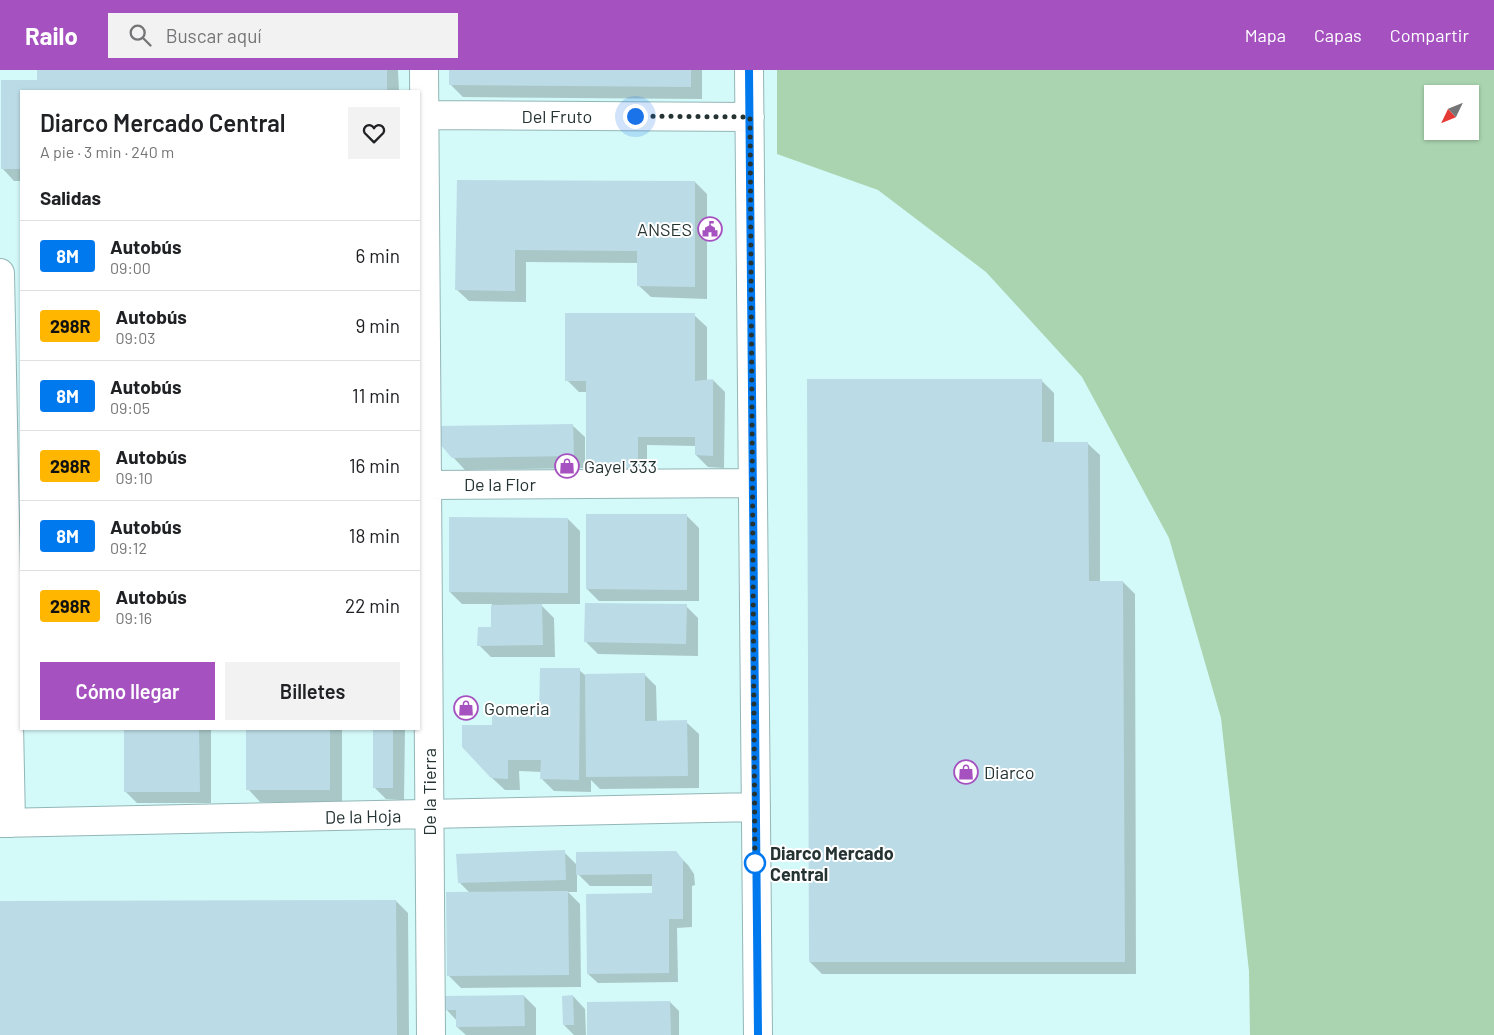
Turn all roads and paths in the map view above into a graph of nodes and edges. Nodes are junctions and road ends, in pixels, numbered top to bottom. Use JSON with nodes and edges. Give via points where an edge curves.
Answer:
{"nodes":[{"id":1,"x":424,"y":70,"type":"edge"},
{"id":2,"x":749,"y":70,"type":"edge"},
{"id":3,"x":424,"y":115,"type":"junction"},
{"id":4,"x":750,"y":117,"type":"junction"},
{"id":5,"x":0,"y":273,"type":"edge"},
{"id":6,"x":753,"y":483,"type":"junction"},
{"id":7,"x":427,"y":485,"type":"junction"},
{"id":8,"x":756,"y":807,"type":"junction"},
{"id":9,"x":430,"y":815,"type":"junction"},
{"id":10,"x":6,"y":823,"type":"edge"},
{"id":11,"x":431,"y":1035,"type":"edge"},
{"id":12,"x":758,"y":1035,"type":"edge"}],
"edges":[{"from":1,"to":3,"type":"street","name":"De la Tierra"},
{"from":2,"to":4,"type":"street"},
{"from":3,"to":4,"type":"street","name":"Del Fruto"},
{"from":3,"to":7,"type":"street","name":"De la Tierra"},
{"from":4,"to":6,"type":"street"},
{"from":5,"to":10,"type":"street"},
{"from":6,"to":7,"type":"street","name":"De la Flor"},
{"from":6,"to":8,"type":"street"},
{"from":7,"to":9,"type":"street","name":"De la Tierra"},
{"from":8,"to":9,"type":"street","name":"De la Hoja"},
{"from":8,"to":12,"type":"street"},
{"from":9,"to":10,"type":"street","name":"De la Hoja"},
{"from":9,"to":11,"type":"street","name":"De la Tierra"}]}
